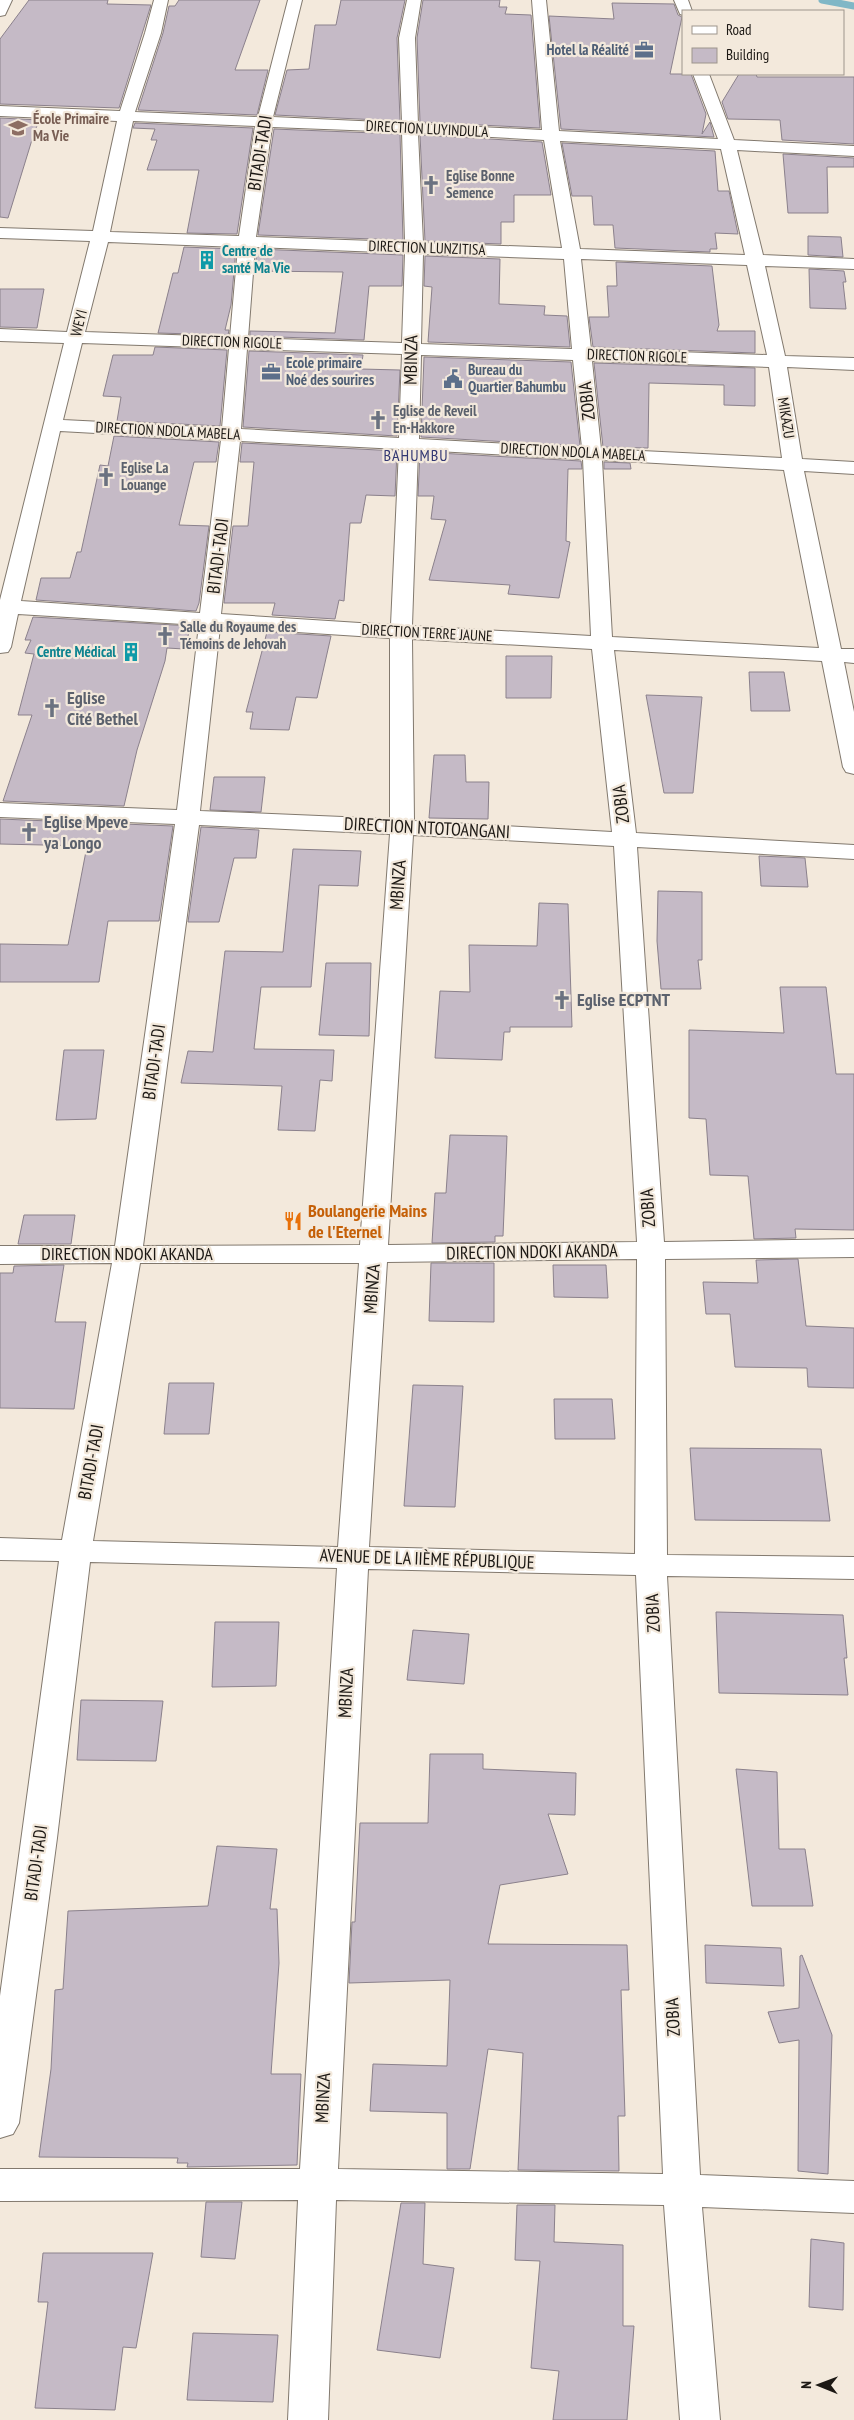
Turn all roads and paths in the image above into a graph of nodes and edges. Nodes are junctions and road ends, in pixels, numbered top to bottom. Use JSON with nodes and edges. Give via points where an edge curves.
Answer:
{"nodes":[{"id":1,"x":5,"y":0,"type":"edge"},
{"id":2,"x":161,"y":0,"type":"edge"},
{"id":3,"x":295,"y":0,"type":"edge"},
{"id":4,"x":414,"y":0,"type":"edge"},
{"id":5,"x":538,"y":0,"type":"edge"},
{"id":6,"x":0,"y":12,"type":"edge"},
{"id":7,"x":701,"y":75,"type":"edge"},
{"id":8,"x":0,"y":111,"type":"edge"},
{"id":9,"x":126,"y":116,"type":"junction"},
{"id":10,"x":264,"y":122,"type":"junction"},
{"id":11,"x":411,"y":128,"type":"junction"},
{"id":12,"x":551,"y":136,"type":"junction"},
{"id":13,"x":728,"y":145,"type":"junction"},
{"id":14,"x":854,"y":151,"type":"edge"},
{"id":15,"x":0,"y":233,"type":"edge"},
{"id":16,"x":100,"y":238,"type":"junction"},
{"id":17,"x":247,"y":242,"type":"junction"},
{"id":18,"x":414,"y":248,"type":"junction"},
{"id":19,"x":572,"y":252,"type":"junction"},
{"id":20,"x":754,"y":260,"type":"junction"},
{"id":21,"x":854,"y":264,"type":"edge"},
{"id":22,"x":0,"y":335,"type":"edge"},
{"id":23,"x":75,"y":338,"type":"junction"},
{"id":24,"x":239,"y":342,"type":"junction"},
{"id":25,"x":412,"y":349,"type":"junction"},
{"id":26,"x":581,"y":354,"type":"junction"},
{"id":27,"x":777,"y":360,"type":"junction"},
{"id":28,"x":854,"y":364,"type":"edge"},
{"id":29,"x":52,"y":425,"type":"junction"},
{"id":30,"x":232,"y":434,"type":"junction"},
{"id":31,"x":409,"y":443,"type":"junction"},
{"id":32,"x":592,"y":453,"type":"junction"},
{"id":33,"x":793,"y":464,"type":"junction"},
{"id":34,"x":854,"y":468,"type":"edge"},
{"id":35,"x":5,"y":606,"type":"edge"},
{"id":36,"x":210,"y":619,"type":"junction"},
{"id":37,"x":401,"y":632,"type":"junction"},
{"id":38,"x":602,"y":643,"type":"junction"},
{"id":39,"x":0,"y":647,"type":"edge"},
{"id":40,"x":832,"y":655,"type":"junction"},
{"id":41,"x":854,"y":656,"type":"edge"},
{"id":42,"x":854,"y":767,"type":"edge"},
{"id":43,"x":0,"y":810,"type":"edge"},
{"id":44,"x":188,"y":817,"type":"junction"},
{"id":45,"x":402,"y":827,"type":"junction"},
{"id":46,"x":625,"y":838,"type":"junction"},
{"id":47,"x":854,"y":852,"type":"edge"},
{"id":48,"x":854,"y":1248,"type":"edge"},
{"id":49,"x":651,"y":1250,"type":"junction"},
{"id":50,"x":128,"y":1254,"type":"junction"},
{"id":51,"x":375,"y":1254,"type":"junction"},
{"id":52,"x":0,"y":1255,"type":"edge"},
{"id":53,"x":0,"y":1549,"type":"edge"},
{"id":54,"x":76,"y":1550,"type":"junction"},
{"id":55,"x":353,"y":1557,"type":"junction"},
{"id":56,"x":651,"y":1565,"type":"junction"},
{"id":57,"x":854,"y":1568,"type":"edge"},
{"id":58,"x":0,"y":2123,"type":"edge"},
{"id":59,"x":318,"y":2184,"type":"junction"},
{"id":60,"x":0,"y":2185,"type":"edge"},
{"id":61,"x":682,"y":2188,"type":"junction"},
{"id":62,"x":854,"y":2197,"type":"edge"},
{"id":63,"x":308,"y":2420,"type":"edge"},
{"id":64,"x":700,"y":2420,"type":"edge"}],
"edges":[{"from":1,"to":6,"type":"street"},
{"from":2,"to":9,"type":"street","name":"WEYI"},
{"from":3,"to":10,"type":"street","name":"BITADI-TADI"},
{"from":4,"to":11,"type":"street","name":"MBINZA","via":[[407,38]]},
{"from":5,"to":12,"type":"street","name":"ZOBIA"},
{"from":7,"to":13,"type":"street","name":"MIKAZU"},
{"from":8,"to":9,"type":"street","name":"DIRECTION LUYINDULA"},
{"from":9,"to":10,"type":"street","name":"DIRECTION LUYINDULA"},
{"from":9,"to":16,"type":"street","name":"WEYI"},
{"from":10,"to":11,"type":"street","name":"DIRECTION LUYINDULA"},
{"from":10,"to":17,"type":"street","name":"BITADI-TADI"},
{"from":11,"to":12,"type":"street","name":"DIRECTION LUYINDULA"},
{"from":11,"to":18,"type":"street","name":"MBINZA"},
{"from":12,"to":13,"type":"street","name":"DIRECTION LUYINDULA"},
{"from":12,"to":19,"type":"street","name":"ZOBIA"},
{"from":13,"to":14,"type":"street","name":"DIRECTION LUYINDULA"},
{"from":13,"to":20,"type":"street","name":"MIKAZU"},
{"from":15,"to":16,"type":"street","name":"DIRECTION LUNZITISA"},
{"from":16,"to":17,"type":"street","name":"DIRECTION LUNZITISA"},
{"from":16,"to":23,"type":"street","name":"WEYI"},
{"from":17,"to":18,"type":"street","name":"DIRECTION LUNZITISA"},
{"from":17,"to":24,"type":"street","name":"BITADI-TADI"},
{"from":18,"to":19,"type":"street","name":"DIRECTION LUNZITISA"},
{"from":18,"to":25,"type":"street","name":"MBINZA"},
{"from":19,"to":20,"type":"street","name":"DIRECTION LUNZITISA"},
{"from":19,"to":26,"type":"street","name":"ZOBIA"},
{"from":20,"to":21,"type":"street","name":"DIRECTION LUNZITISA"},
{"from":20,"to":27,"type":"street","name":"MIKAZU"},
{"from":22,"to":23,"type":"street","name":"DIRECTION RIGOLE"},
{"from":23,"to":24,"type":"street","name":"DIRECTION RIGOLE"},
{"from":23,"to":29,"type":"street","name":"WEYI"},
{"from":24,"to":25,"type":"street","name":"DIRECTION RIGOLE"},
{"from":24,"to":30,"type":"street","name":"BITADI-TADI"},
{"from":25,"to":26,"type":"street","name":"DIRECTION RIGOLE"},
{"from":25,"to":31,"type":"street","name":"MBINZA"},
{"from":26,"to":27,"type":"street","name":"DIRECTION RIGOLE"},
{"from":26,"to":32,"type":"street","name":"ZOBIA"},
{"from":27,"to":28,"type":"street","name":"DIRECTION RIGOLE"},
{"from":27,"to":33,"type":"street","name":"MIKAZU"},
{"from":29,"to":30,"type":"street","name":"DIRECTION NDOLA MABELA"},
{"from":29,"to":35,"type":"street","name":"WEYI"},
{"from":30,"to":31,"type":"street","name":"DIRECTION NDOLA MABELA"},
{"from":30,"to":36,"type":"street","name":"BITADI-TADI"},
{"from":31,"to":32,"type":"street","name":"DIRECTION NDOLA MABELA"},
{"from":31,"to":37,"type":"street","name":"MBINZA"},
{"from":32,"to":33,"type":"street","name":"DIRECTION NDOLA MABELA"},
{"from":32,"to":38,"type":"street","name":"ZOBIA"},
{"from":33,"to":34,"type":"street","name":"DIRECTION NDOLA MABELA"},
{"from":33,"to":40,"type":"street","name":"MIKAZU"},
{"from":35,"to":36,"type":"street","name":"DIRECTION TERRE JAUNE"},
{"from":35,"to":39,"type":"street","name":"WEYI"},
{"from":36,"to":37,"type":"street","name":"DIRECTION TERRE JAUNE"},
{"from":36,"to":44,"type":"street","name":"BITADI-TADI"},
{"from":37,"to":38,"type":"street","name":"DIRECTION TERRE JAUNE"},
{"from":37,"to":45,"type":"street","name":"MBINZA"},
{"from":38,"to":40,"type":"street","name":"DIRECTION TERRE JAUNE"},
{"from":38,"to":46,"type":"street","name":"ZOBIA"},
{"from":40,"to":41,"type":"street","name":"DIRECTION TERRE JAUNE"},
{"from":40,"to":42,"type":"street","name":"MIKAZU"},
{"from":43,"to":44,"type":"street","name":"DIRECTION NTOTOANGANI"},
{"from":44,"to":45,"type":"street","name":"DIRECTION NTOTOANGANI"},
{"from":44,"to":50,"type":"street","name":"BITADI-TADI"},
{"from":45,"to":46,"type":"street","name":"DIRECTION NTOTOANGANI"},
{"from":45,"to":51,"type":"street","name":"MBINZA"},
{"from":46,"to":47,"type":"street","name":"DIRECTION NTOTOANGANI"},
{"from":46,"to":49,"type":"street","name":"ZOBIA"},
{"from":48,"to":49,"type":"street","name":"DIRECTION NDOKI AKANDA"},
{"from":49,"to":51,"type":"street","name":"DIRECTION NDOKI AKANDA"},
{"from":49,"to":56,"type":"street","name":"ZOBIA"},
{"from":50,"to":51,"type":"street","name":"DIRECTION NDOKI AKANDA"},
{"from":50,"to":52,"type":"street","name":"DIRECTION NDOKI AKANDA"},
{"from":50,"to":54,"type":"street","name":"BITADI-TADI"},
{"from":51,"to":55,"type":"street","name":"MBINZA"},
{"from":53,"to":54,"type":"street","name":"AVENUE DE LA IIÈME RÉPUBLIQUE"},
{"from":54,"to":55,"type":"street","name":"AVENUE DE LA IIÈME RÉPUBLIQUE"},
{"from":54,"to":58,"type":"street","name":"BITADI-TADI"},
{"from":55,"to":56,"type":"street","name":"AVENUE DE LA IIÈME RÉPUBLIQUE"},
{"from":55,"to":59,"type":"street","name":"MBINZA"},
{"from":56,"to":57,"type":"street","name":"AVENUE DE LA IIÈME RÉPUBLIQUE"},
{"from":56,"to":61,"type":"street","name":"ZOBIA"},
{"from":59,"to":60,"type":"street"},
{"from":59,"to":61,"type":"street"},
{"from":59,"to":63,"type":"street","name":"MBINZA"},
{"from":61,"to":62,"type":"street"},
{"from":61,"to":64,"type":"street","name":"ZOBIA"}]}
